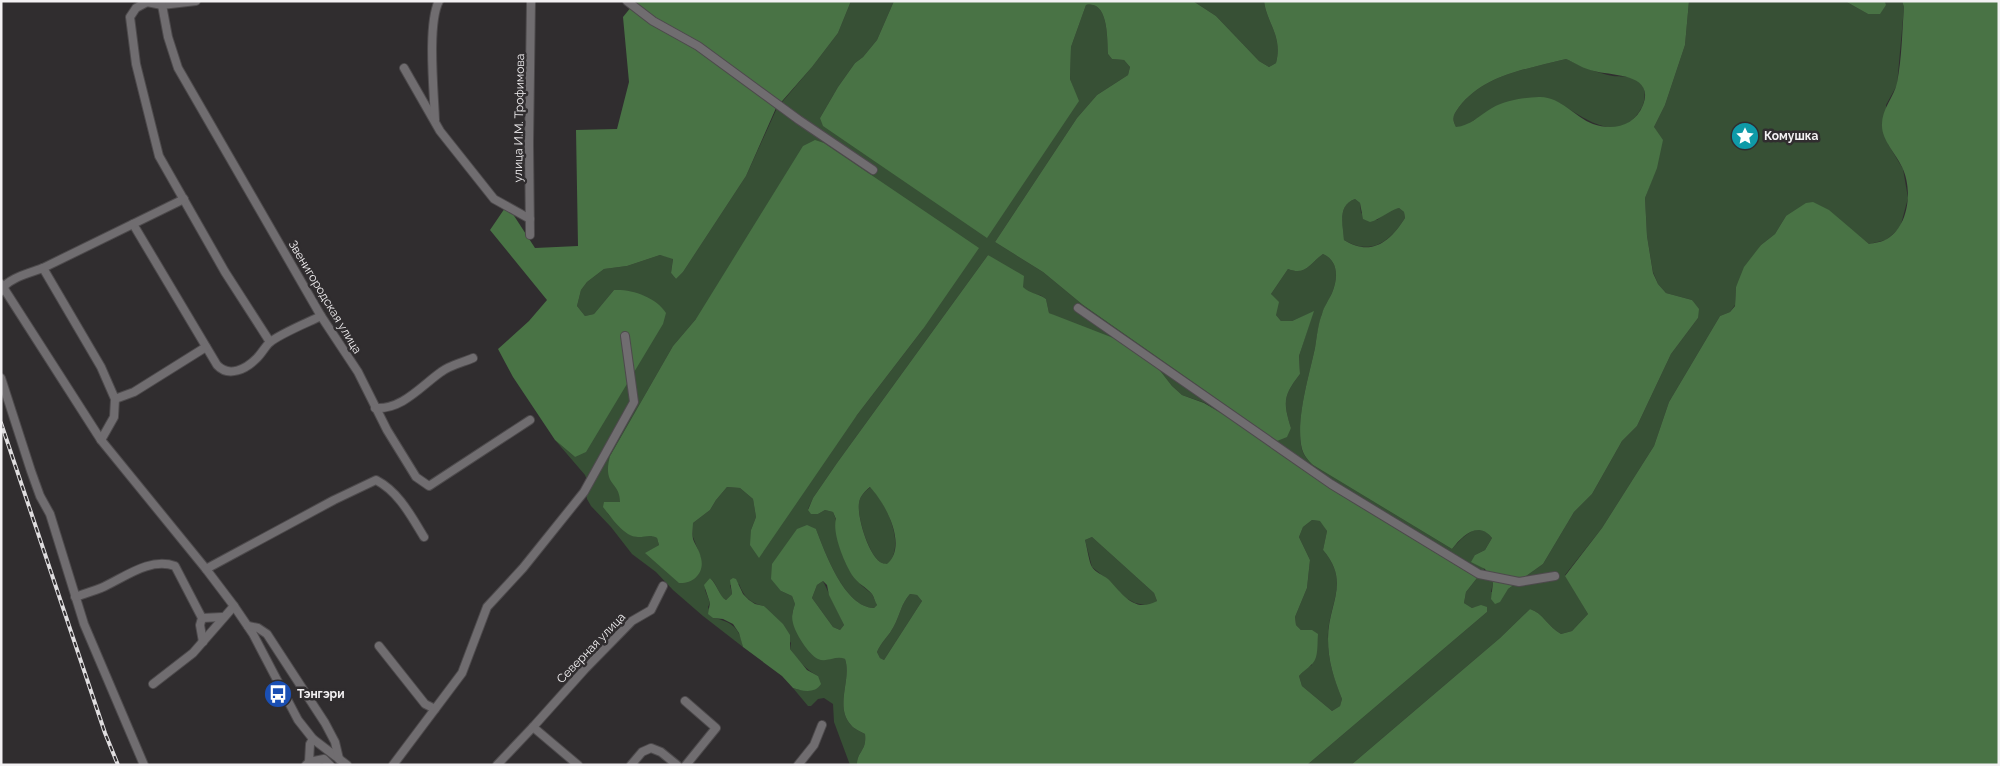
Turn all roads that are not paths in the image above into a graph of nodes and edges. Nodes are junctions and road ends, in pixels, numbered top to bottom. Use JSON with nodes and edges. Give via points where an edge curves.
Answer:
{"nodes":[{"id":1,"x":196,"y":1,"type":"edge"},
{"id":2,"x":439,"y":1,"type":"edge"},
{"id":3,"x":531,"y":1,"type":"edge"},
{"id":4,"x":627,"y":1,"type":"edge"},
{"id":5,"x":162,"y":4,"type":"junction"},
{"id":6,"x":404,"y":68,"type":"dead end"},
{"id":7,"x":436,"y":122,"type":"junction"},
{"id":8,"x":873,"y":170,"type":"dead end"},
{"id":9,"x":184,"y":199,"type":"junction"},
{"id":10,"x":530,"y":219,"type":"junction"},
{"id":11,"x":133,"y":224,"type":"junction"},
{"id":12,"x":530,"y":236,"type":"dead end"},
{"id":13,"x":43,"y":268,"type":"junction"},
{"id":14,"x":2,"y":287,"type":"edge"},
{"id":15,"x":1078,"y":308,"type":"dead end"},
{"id":16,"x":321,"y":316,"type":"junction"},
{"id":17,"x":625,"y":336,"type":"dead end"},
{"id":18,"x":270,"y":342,"type":"junction"},
{"id":19,"x":206,"y":347,"type":"junction"},
{"id":20,"x":474,"y":358,"type":"dead end"},
{"id":21,"x":1,"y":378,"type":"edge"},
{"id":22,"x":115,"y":399,"type":"junction"},
{"id":23,"x":375,"y":408,"type":"junction"},
{"id":24,"x":530,"y":420,"type":"dead end"},
{"id":25,"x":101,"y":440,"type":"junction"},
{"id":26,"x":424,"y":537,"type":"dead end"},
{"id":27,"x":206,"y":569,"type":"junction"},
{"id":28,"x":1555,"y":576,"type":"dead end"},
{"id":29,"x":663,"y":586,"type":"dead end"},
{"id":30,"x":75,"y":597,"type":"junction"},
{"id":31,"x":234,"y":606,"type":"junction"},
{"id":32,"x":222,"y":617,"type":"junction"},
{"id":33,"x":202,"y":618,"type":"junction"},
{"id":34,"x":248,"y":626,"type":"junction"},
{"id":35,"x":203,"y":642,"type":"junction"},
{"id":36,"x":379,"y":646,"type":"dead end"},
{"id":37,"x":153,"y":684,"type":"dead end"},
{"id":38,"x":685,"y":702,"type":"dead end"},
{"id":39,"x":435,"y":709,"type":"junction"},
{"id":40,"x":822,"y":725,"type":"dead end"},
{"id":41,"x":533,"y":727,"type":"junction"},
{"id":42,"x":313,"y":739,"type":"junction"},
{"id":43,"x":339,"y":759,"type":"junction"},
{"id":44,"x":307,"y":763,"type":"edge"},
{"id":45,"x":144,"y":765,"type":"edge"},
{"id":46,"x":330,"y":765,"type":"edge"},
{"id":47,"x":347,"y":765,"type":"edge"},
{"id":48,"x":393,"y":765,"type":"edge"},
{"id":49,"x":497,"y":765,"type":"edge"},
{"id":50,"x":578,"y":765,"type":"edge"},
{"id":51,"x":631,"y":765,"type":"edge"},
{"id":52,"x":678,"y":765,"type":"edge"},
{"id":53,"x":686,"y":765,"type":"edge"},
{"id":54,"x":798,"y":765,"type":"edge"}],
"edges":[{"from":1,"to":5,"type":"street"},
{"from":2,"to":7,"type":"street","via":[[435,10],[433,58]]},
{"from":3,"to":10,"type":"street","name":"улица И.М. Трофимова"},
{"from":4,"to":8,"type":"street","via":[[653,21],[698,46]]},
{"from":5,"to":9,"type":"street","via":[[147,2],[136,8],[130,18],[131,29],[136,64],[159,156]]},
{"from":5,"to":16,"type":"street","name":"Звенигородская улица","via":[[178,68]]},
{"from":6,"to":7,"type":"street"},
{"from":7,"to":10,"type":"street","via":[[494,199]]},
{"from":9,"to":11,"type":"street"},
{"from":9,"to":18,"type":"street"},
{"from":10,"to":12,"type":"street","name":"улица И.М. Трофимова"},
{"from":11,"to":13,"type":"street"},
{"from":11,"to":19,"type":"street"},
{"from":13,"to":14,"type":"street"},
{"from":13,"to":22,"type":"street","via":[[101,367]]},
{"from":14,"to":25,"type":"street"},
{"from":15,"to":28,"type":"street","via":[[1331,484],[1479,574],[1519,582]]},
{"from":16,"to":18,"type":"street"},
{"from":16,"to":23,"type":"street","name":"Звенигородская улица","via":[[358,372]]},
{"from":17,"to":39,"type":"street","via":[[634,402],[584,492],[524,568],[487,608],[462,673]]},
{"from":18,"to":19,"type":"street","via":[[257,358],[229,373],[222,371]]},
{"from":19,"to":22,"type":"street","via":[[134,392]]},
{"from":20,"to":23,"type":"street","via":[[443,370],[408,398],[386,408]]},
{"from":21,"to":30,"type":"street","via":[[40,496],[50,514]]},
{"from":22,"to":25,"type":"street","via":[[114,417]]},
{"from":23,"to":24,"type":"street","name":"Звенигородская улица","via":[[416,477],[429,486]]},
{"from":25,"to":27,"type":"street"},
{"from":26,"to":27,"type":"street","via":[[399,499],[376,480]]},
{"from":27,"to":31,"type":"street"},
{"from":29,"to":41,"type":"street","name":"Северная улица","via":[[651,610],[632,621]]},
{"from":30,"to":33,"type":"street","via":[[138,569],[166,563],[175,566]]},
{"from":30,"to":45,"type":"street"},
{"from":31,"to":32,"type":"street"},
{"from":31,"to":34,"type":"street"},
{"from":32,"to":33,"type":"street"},
{"from":32,"to":35,"type":"street"},
{"from":33,"to":35,"type":"street"},
{"from":34,"to":42,"type":"street","via":[[298,720]]},
{"from":34,"to":43,"type":"street","via":[[267,634],[325,723]]},
{"from":35,"to":37,"type":"street"},
{"from":36,"to":39,"type":"street","via":[[425,704]]},
{"from":38,"to":53,"type":"street","via":[[716,728]]},
{"from":39,"to":48,"type":"street"},
{"from":40,"to":54,"type":"street","via":[[814,745]]},
{"from":41,"to":49,"type":"street","name":"Северная улица"},
{"from":41,"to":50,"type":"street"},
{"from":42,"to":43,"type":"street"},
{"from":42,"to":44,"type":"street"},
{"from":43,"to":47,"type":"street"},
{"from":44,"to":46,"type":"street","via":[[324,759]]},
{"from":51,"to":52,"type":"street","via":[[642,752],[651,748]]}]}
